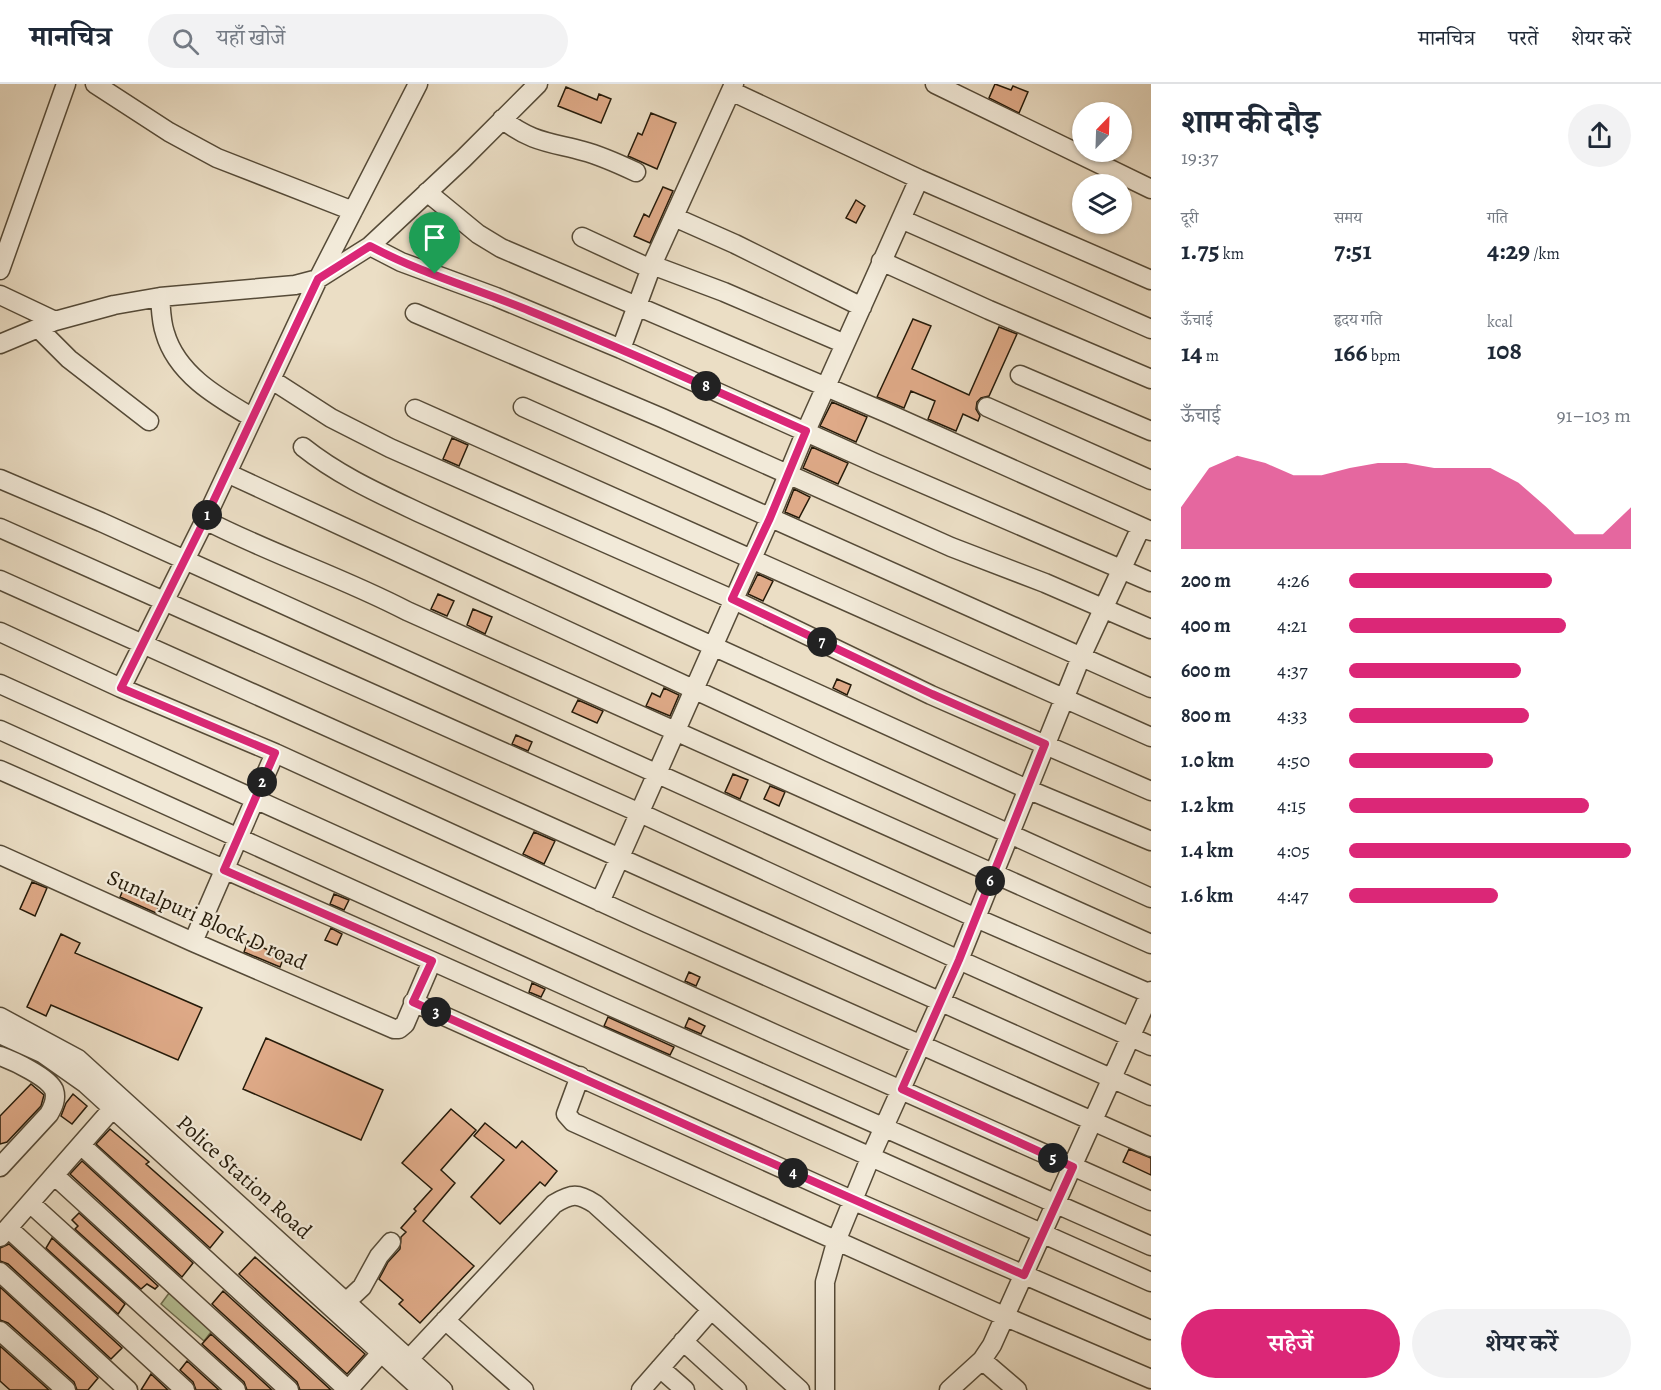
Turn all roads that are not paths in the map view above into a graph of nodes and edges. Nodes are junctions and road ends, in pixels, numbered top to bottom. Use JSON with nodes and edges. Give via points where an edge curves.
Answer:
{"nodes":[{"id":1,"x":66,"y":84,"type":"edge"},
{"id":2,"x":95,"y":84,"type":"edge"},
{"id":3,"x":418,"y":84,"type":"edge"},
{"id":4,"x":538,"y":84,"type":"edge"},
{"id":5,"x":935,"y":84,"type":"edge"},
{"id":6,"x":733,"y":88,"type":"edge"},
{"id":7,"x":502,"y":118,"type":"junction"},
{"id":8,"x":636,"y":172,"type":"dead end"},
{"id":9,"x":920,"y":179,"type":"junction"},
{"id":10,"x":1151,"y":189,"type":"edge"},
{"id":11,"x":427,"y":192,"type":"junction"},
{"id":12,"x":353,"y":211,"type":"junction"},
{"id":13,"x":674,"y":217,"type":"junction"},
{"id":14,"x":901,"y":219,"type":"junction"},
{"id":15,"x":582,"y":237,"type":"dead end"},
{"id":16,"x":370,"y":246,"type":"junction"},
{"id":17,"x":881,"y":261,"type":"junction"},
{"id":18,"x":652,"y":267,"type":"junction"},
{"id":19,"x":0,"y":270,"type":"edge"},
{"id":20,"x":1150,"y":275,"type":"edge"},
{"id":21,"x":318,"y":279,"type":"junction"},
{"id":22,"x":0,"y":296,"type":"edge"},
{"id":23,"x":160,"y":297,"type":"junction"},
{"id":24,"x":637,"y":307,"type":"junction"},
{"id":25,"x":861,"y":307,"type":"junction"},
{"id":26,"x":415,"y":313,"type":"dead end"},
{"id":27,"x":55,"y":321,"type":"junction"},
{"id":28,"x":38,"y":328,"type":"junction"},
{"id":29,"x":1151,"y":329,"type":"edge"},
{"id":30,"x":0,"y":344,"type":"edge"},
{"id":31,"x":845,"y":344,"type":"junction"},
{"id":32,"x":621,"y":349,"type":"junction"},
{"id":33,"x":1020,"y":375,"type":"dead end"},
{"id":34,"x":1151,"y":379,"type":"edge"},
{"id":35,"x":272,"y":380,"type":"junction"},
{"id":36,"x":826,"y":387,"type":"junction"},
{"id":37,"x":523,"y":407,"type":"dead end"},
{"id":38,"x":987,"y":407,"type":"dead end"},
{"id":39,"x":414,"y":409,"type":"dead end"},
{"id":40,"x":253,"y":418,"type":"junction"},
{"id":41,"x":149,"y":422,"type":"dead end"},
{"id":42,"x":806,"y":431,"type":"junction"},
{"id":43,"x":1151,"y":432,"type":"edge"},
{"id":44,"x":303,"y":447,"type":"dead end"},
{"id":45,"x":227,"y":473,"type":"junction"},
{"id":46,"x":788,"y":474,"type":"junction"},
{"id":47,"x":0,"y":479,"type":"edge"},
{"id":48,"x":1151,"y":480,"type":"edge"},
{"id":49,"x":770,"y":518,"type":"junction"},
{"id":50,"x":205,"y":519,"type":"junction"},
{"id":51,"x":0,"y":528,"type":"edge"},
{"id":52,"x":1146,"y":529,"type":"edge"},
{"id":53,"x":751,"y":560,"type":"junction"},
{"id":54,"x":184,"y":561,"type":"junction"},
{"id":55,"x":1122,"y":570,"type":"junction"},
{"id":56,"x":0,"y":580,"type":"edge"},
{"id":57,"x":1151,"y":582,"type":"edge"},
{"id":58,"x":732,"y":599,"type":"junction"},
{"id":59,"x":164,"y":601,"type":"junction"},
{"id":60,"x":1104,"y":608,"type":"junction"},
{"id":61,"x":1151,"y":629,"type":"edge"},
{"id":62,"x":0,"y":632,"type":"edge"},
{"id":63,"x":142,"y":644,"type":"junction"},
{"id":64,"x":712,"y":646,"type":"junction"},
{"id":65,"x":1081,"y":657,"type":"junction"},
{"id":66,"x":0,"y":684,"type":"edge"},
{"id":67,"x":121,"y":688,"type":"junction"},
{"id":68,"x":1151,"y":688,"type":"edge"},
{"id":69,"x":695,"y":689,"type":"junction"},
{"id":70,"x":1064,"y":699,"type":"junction"},
{"id":71,"x":0,"y":730,"type":"edge"},
{"id":72,"x":675,"y":731,"type":"junction"},
{"id":73,"x":1151,"y":737,"type":"edge"},
{"id":74,"x":1045,"y":744,"type":"junction"},
{"id":75,"x":275,"y":753,"type":"junction"},
{"id":76,"x":0,"y":770,"type":"edge"},
{"id":77,"x":656,"y":773,"type":"junction"},
{"id":78,"x":1027,"y":789,"type":"junction"},
{"id":79,"x":1151,"y":791,"type":"edge"},
{"id":80,"x":255,"y":799,"type":"junction"},
{"id":81,"x":640,"y":813,"type":"junction"},
{"id":82,"x":1009,"y":833,"type":"junction"},
{"id":83,"x":237,"y":839,"type":"junction"},
{"id":84,"x":1151,"y":841,"type":"edge"},
{"id":85,"x":0,"y":855,"type":"edge"},
{"id":86,"x":620,"y":858,"type":"junction"},
{"id":87,"x":224,"y":870,"type":"junction"},
{"id":88,"x":993,"y":873,"type":"junction"},
{"id":89,"x":1151,"y":898,"type":"edge"},
{"id":90,"x":600,"y":902,"type":"junction"},
{"id":91,"x":976,"y":918,"type":"junction"},
{"id":92,"x":193,"y":942,"type":"junction"},
{"id":93,"x":1151,"y":944,"type":"edge"},
{"id":94,"x":959,"y":960,"type":"junction"},
{"id":95,"x":432,"y":961,"type":"junction"},
{"id":96,"x":1151,"y":993,"type":"edge"},
{"id":97,"x":413,"y":1002,"type":"junction"},
{"id":98,"x":940,"y":1002,"type":"junction"},
{"id":99,"x":0,"y":1017,"type":"edge"},
{"id":100,"x":0,"y":1034,"type":"edge"},
{"id":101,"x":1130,"y":1036,"type":"junction"},
{"id":102,"x":922,"y":1045,"type":"junction"},
{"id":103,"x":1151,"y":1046,"type":"edge"},
{"id":104,"x":0,"y":1056,"type":"edge"},
{"id":105,"x":580,"y":1076,"type":"junction"},
{"id":106,"x":1111,"y":1078,"type":"junction"},
{"id":107,"x":902,"y":1089,"type":"junction"},
{"id":108,"x":1151,"y":1096,"type":"edge"},
{"id":109,"x":113,"y":1108,"type":"junction"},
{"id":110,"x":1092,"y":1121,"type":"junction"},
{"id":111,"x":884,"y":1127,"type":"junction"},
{"id":112,"x":81,"y":1145,"type":"junction"},
{"id":113,"x":1151,"y":1147,"type":"edge"},
{"id":114,"x":871,"y":1156,"type":"junction"},
{"id":115,"x":0,"y":1167,"type":"edge"},
{"id":116,"x":1073,"y":1167,"type":"junction"},
{"id":117,"x":54,"y":1175,"type":"junction"},
{"id":118,"x":852,"y":1200,"type":"junction"},
{"id":119,"x":1151,"y":1201,"type":"edge"},
{"id":120,"x":30,"y":1203,"type":"junction"},
{"id":121,"x":1056,"y":1205,"type":"junction"},
{"id":122,"x":4,"y":1232,"type":"edge"},
{"id":123,"x":1043,"y":1233,"type":"junction"},
{"id":124,"x":837,"y":1239,"type":"junction"},
{"id":125,"x":391,"y":1242,"type":"dead end"},
{"id":126,"x":1151,"y":1246,"type":"edge"},
{"id":127,"x":0,"y":1272,"type":"edge"},
{"id":128,"x":1024,"y":1275,"type":"junction"},
{"id":129,"x":1151,"y":1282,"type":"edge"},
{"id":130,"x":346,"y":1302,"type":"junction"},
{"id":131,"x":711,"y":1310,"type":"junction"},
{"id":132,"x":1006,"y":1317,"type":"junction"},
{"id":133,"x":445,"y":1320,"type":"junction"},
{"id":134,"x":1151,"y":1330,"type":"edge"},
{"id":135,"x":0,"y":1332,"type":"edge"},
{"id":136,"x":683,"y":1341,"type":"junction"},
{"id":137,"x":381,"y":1353,"type":"junction"},
{"id":138,"x":409,"y":1359,"type":"junction"},
{"id":139,"x":982,"y":1360,"type":"junction"},
{"id":140,"x":660,"y":1368,"type":"junction"},
{"id":141,"x":1151,"y":1380,"type":"edge"},
{"id":142,"x":957,"y":1387,"type":"edge"},
{"id":143,"x":66,"y":1390,"type":"edge"},
{"id":144,"x":128,"y":1390,"type":"edge"},
{"id":145,"x":184,"y":1390,"type":"edge"},
{"id":146,"x":236,"y":1390,"type":"edge"},
{"id":147,"x":289,"y":1390,"type":"edge"},
{"id":148,"x":348,"y":1390,"type":"edge"},
{"id":149,"x":422,"y":1390,"type":"edge"},
{"id":150,"x":443,"y":1390,"type":"edge"},
{"id":151,"x":524,"y":1390,"type":"edge"},
{"id":152,"x":641,"y":1390,"type":"edge"},
{"id":153,"x":685,"y":1390,"type":"edge"},
{"id":154,"x":737,"y":1390,"type":"edge"},
{"id":155,"x":800,"y":1390,"type":"edge"},
{"id":156,"x":825,"y":1390,"type":"edge"},
{"id":157,"x":1017,"y":1390,"type":"edge"}],
"edges":[{"from":1,"to":19,"type":"street"},
{"from":2,"to":12,"type":"street","via":[[217,158]]},
{"from":3,"to":12,"type":"street"},
{"from":4,"to":7,"type":"street"},
{"from":5,"to":10,"type":"street"},
{"from":6,"to":9,"type":"street"},
{"from":6,"to":13,"type":"street"},
{"from":7,"to":8,"type":"street","via":[[523,135],[600,156]]},
{"from":7,"to":11,"type":"street"},
{"from":9,"to":14,"type":"street"},
{"from":9,"to":20,"type":"street"},
{"from":11,"to":16,"type":"street"},
{"from":11,"to":24,"type":"street","via":[[501,248]]},
{"from":12,"to":21,"type":"street"},
{"from":13,"to":18,"type":"street"},
{"from":13,"to":25,"type":"street"},
{"from":14,"to":17,"type":"street"},
{"from":14,"to":29,"type":"street"},
{"from":15,"to":18,"type":"street"},
{"from":16,"to":21,"type":"street"},
{"from":16,"to":32,"type":"street","via":[[401,262]]},
{"from":17,"to":25,"type":"street"},
{"from":17,"to":34,"type":"street"},
{"from":18,"to":24,"type":"street"},
{"from":18,"to":31,"type":"street","via":[[724,292]]},
{"from":21,"to":23,"type":"street","via":[[278,287]]},
{"from":21,"to":35,"type":"street"},
{"from":22,"to":27,"type":"street"},
{"from":23,"to":27,"type":"street"},
{"from":23,"to":40,"type":"street","via":[[164,332],[183,366],[211,392]]},
{"from":24,"to":32,"type":"street"},
{"from":24,"to":36,"type":"street"},
{"from":25,"to":31,"type":"street"},
{"from":26,"to":46,"type":"street"},
{"from":27,"to":28,"type":"street"},
{"from":28,"to":30,"type":"street"},
{"from":28,"to":41,"type":"street","via":[[69,359]]},
{"from":31,"to":36,"type":"street"},
{"from":32,"to":42,"type":"street"},
{"from":33,"to":43,"type":"street"},
{"from":35,"to":40,"type":"street"},
{"from":35,"to":58,"type":"street","via":[[353,430]]},
{"from":36,"to":42,"type":"street"},
{"from":36,"to":52,"type":"street"},
{"from":37,"to":49,"type":"street"},
{"from":38,"to":48,"type":"street"},
{"from":39,"to":53,"type":"street"},
{"from":40,"to":45,"type":"street"},
{"from":42,"to":46,"type":"street"},
{"from":42,"to":55,"type":"street"},
{"from":44,"to":64,"type":"street","via":[[367,487]]},
{"from":45,"to":50,"type":"street"},
{"from":45,"to":69,"type":"street"},
{"from":46,"to":49,"type":"street"},
{"from":46,"to":60,"type":"street","via":[[951,547]]},
{"from":47,"to":54,"type":"street"},
{"from":49,"to":53,"type":"street"},
{"from":49,"to":65,"type":"street"},
{"from":50,"to":54,"type":"street"},
{"from":50,"to":72,"type":"street"},
{"from":51,"to":59,"type":"street"},
{"from":52,"to":55,"type":"street"},
{"from":53,"to":58,"type":"street"},
{"from":53,"to":70,"type":"street"},
{"from":54,"to":59,"type":"street"},
{"from":54,"to":77,"type":"street"},
{"from":55,"to":57,"type":"street"},
{"from":55,"to":60,"type":"street"},
{"from":56,"to":63,"type":"street"},
{"from":58,"to":64,"type":"street"},
{"from":58,"to":74,"type":"street"},
{"from":59,"to":63,"type":"street"},
{"from":59,"to":81,"type":"street"},
{"from":60,"to":61,"type":"street"},
{"from":60,"to":65,"type":"street"},
{"from":62,"to":67,"type":"street"},
{"from":63,"to":67,"type":"street"},
{"from":63,"to":86,"type":"street"},
{"from":64,"to":69,"type":"street"},
{"from":64,"to":78,"type":"street"},
{"from":65,"to":68,"type":"street"},
{"from":65,"to":70,"type":"street"},
{"from":66,"to":80,"type":"street"},
{"from":67,"to":75,"type":"street"},
{"from":69,"to":72,"type":"street"},
{"from":69,"to":82,"type":"street"},
{"from":70,"to":73,"type":"street"},
{"from":70,"to":74,"type":"street"},
{"from":71,"to":83,"type":"street"},
{"from":72,"to":77,"type":"street"},
{"from":72,"to":88,"type":"street"},
{"from":74,"to":78,"type":"street"},
{"from":74,"to":79,"type":"street"},
{"from":75,"to":80,"type":"street"},
{"from":75,"to":90,"type":"street"},
{"from":76,"to":87,"type":"street"},
{"from":77,"to":81,"type":"street"},
{"from":77,"to":91,"type":"street"},
{"from":78,"to":82,"type":"street"},
{"from":78,"to":84,"type":"street"},
{"from":80,"to":83,"type":"street"},
{"from":80,"to":107,"type":"street"},
{"from":81,"to":86,"type":"street"},
{"from":81,"to":94,"type":"street"},
{"from":82,"to":88,"type":"street"},
{"from":82,"to":89,"type":"street"},
{"from":83,"to":87,"type":"street"},
{"from":83,"to":111,"type":"street"},
{"from":85,"to":92,"type":"street","name":"Suntalpuri Block D road"},
{"from":86,"to":90,"type":"street"},
{"from":86,"to":98,"type":"street"},
{"from":87,"to":92,"type":"street"},
{"from":87,"to":95,"type":"street"},
{"from":88,"to":91,"type":"street"},
{"from":88,"to":93,"type":"street"},
{"from":90,"to":102,"type":"street"},
{"from":91,"to":94,"type":"street"},
{"from":91,"to":96,"type":"street"},
{"from":92,"to":97,"type":"street","name":"Suntalpuri Block D road","via":[[394,1029],[405,1024]]},
{"from":94,"to":98,"type":"street"},
{"from":94,"to":101,"type":"street"},
{"from":95,"to":97,"type":"street"},
{"from":95,"to":114,"type":"street"},
{"from":96,"to":101,"type":"street"},
{"from":97,"to":105,"type":"street"},
{"from":98,"to":102,"type":"street"},
{"from":98,"to":106,"type":"street"},
{"from":99,"to":130,"type":"street","name":"Police Station Road","via":[[78,1059]]},
{"from":100,"to":109,"type":"street","name":"Police Station Road","via":[[42,1053]]},
{"from":101,"to":103,"type":"street"},
{"from":101,"to":106,"type":"street"},
{"from":102,"to":107,"type":"street"},
{"from":102,"to":110,"type":"street"},
{"from":104,"to":115,"type":"street","via":[[45,1081],[55,1097],[49,1114]]},
{"from":105,"to":118,"type":"street"},
{"from":105,"to":124,"type":"street","via":[[566,1114],[573,1122]]},
{"from":106,"to":108,"type":"street"},
{"from":106,"to":110,"type":"street"},
{"from":107,"to":111,"type":"street"},
{"from":107,"to":116,"type":"street"},
{"from":109,"to":112,"type":"street"},
{"from":109,"to":137,"type":"street","name":"Police Station Road"},
{"from":110,"to":113,"type":"street"},
{"from":110,"to":116,"type":"street"},
{"from":111,"to":114,"type":"street"},
{"from":111,"to":121,"type":"street"},
{"from":112,"to":117,"type":"street"},
{"from":112,"to":148,"type":"street"},
{"from":114,"to":118,"type":"street"},
{"from":114,"to":123,"type":"street"},
{"from":116,"to":119,"type":"street"},
{"from":116,"to":121,"type":"street"},
{"from":117,"to":120,"type":"street"},
{"from":117,"to":147,"type":"street"},
{"from":118,"to":124,"type":"street"},
{"from":118,"to":128,"type":"street"},
{"from":120,"to":122,"type":"street"},
{"from":120,"to":146,"type":"street"},
{"from":121,"to":123,"type":"street"},
{"from":121,"to":126,"type":"street"},
{"from":122,"to":145,"type":"street"},
{"from":123,"to":128,"type":"street"},
{"from":123,"to":129,"type":"street"},
{"from":124,"to":132,"type":"street"},
{"from":124,"to":156,"type":"street","via":[[825,1282]]},
{"from":125,"to":130,"type":"street","via":[[362,1287]]},
{"from":127,"to":144,"type":"street"},
{"from":128,"to":132,"type":"street"},
{"from":128,"to":134,"type":"street"},
{"from":130,"to":138,"type":"street","name":"Police Station Road"},
{"from":131,"to":133,"type":"street","via":[[595,1204],[572,1195],[554,1204]]},
{"from":131,"to":136,"type":"street"},
{"from":131,"to":155,"type":"street"},
{"from":132,"to":139,"type":"street"},
{"from":132,"to":141,"type":"street"},
{"from":133,"to":138,"type":"street"},
{"from":133,"to":151,"type":"street"},
{"from":135,"to":143,"type":"street"},
{"from":136,"to":140,"type":"street"},
{"from":136,"to":154,"type":"street"},
{"from":137,"to":148,"type":"street"},
{"from":137,"to":149,"type":"street","name":"Police Station Road"},
{"from":138,"to":150,"type":"street","name":"Police Station Road"},
{"from":139,"to":142,"type":"street"},
{"from":139,"to":157,"type":"street"},
{"from":140,"to":152,"type":"street"},
{"from":140,"to":153,"type":"street"}]}
